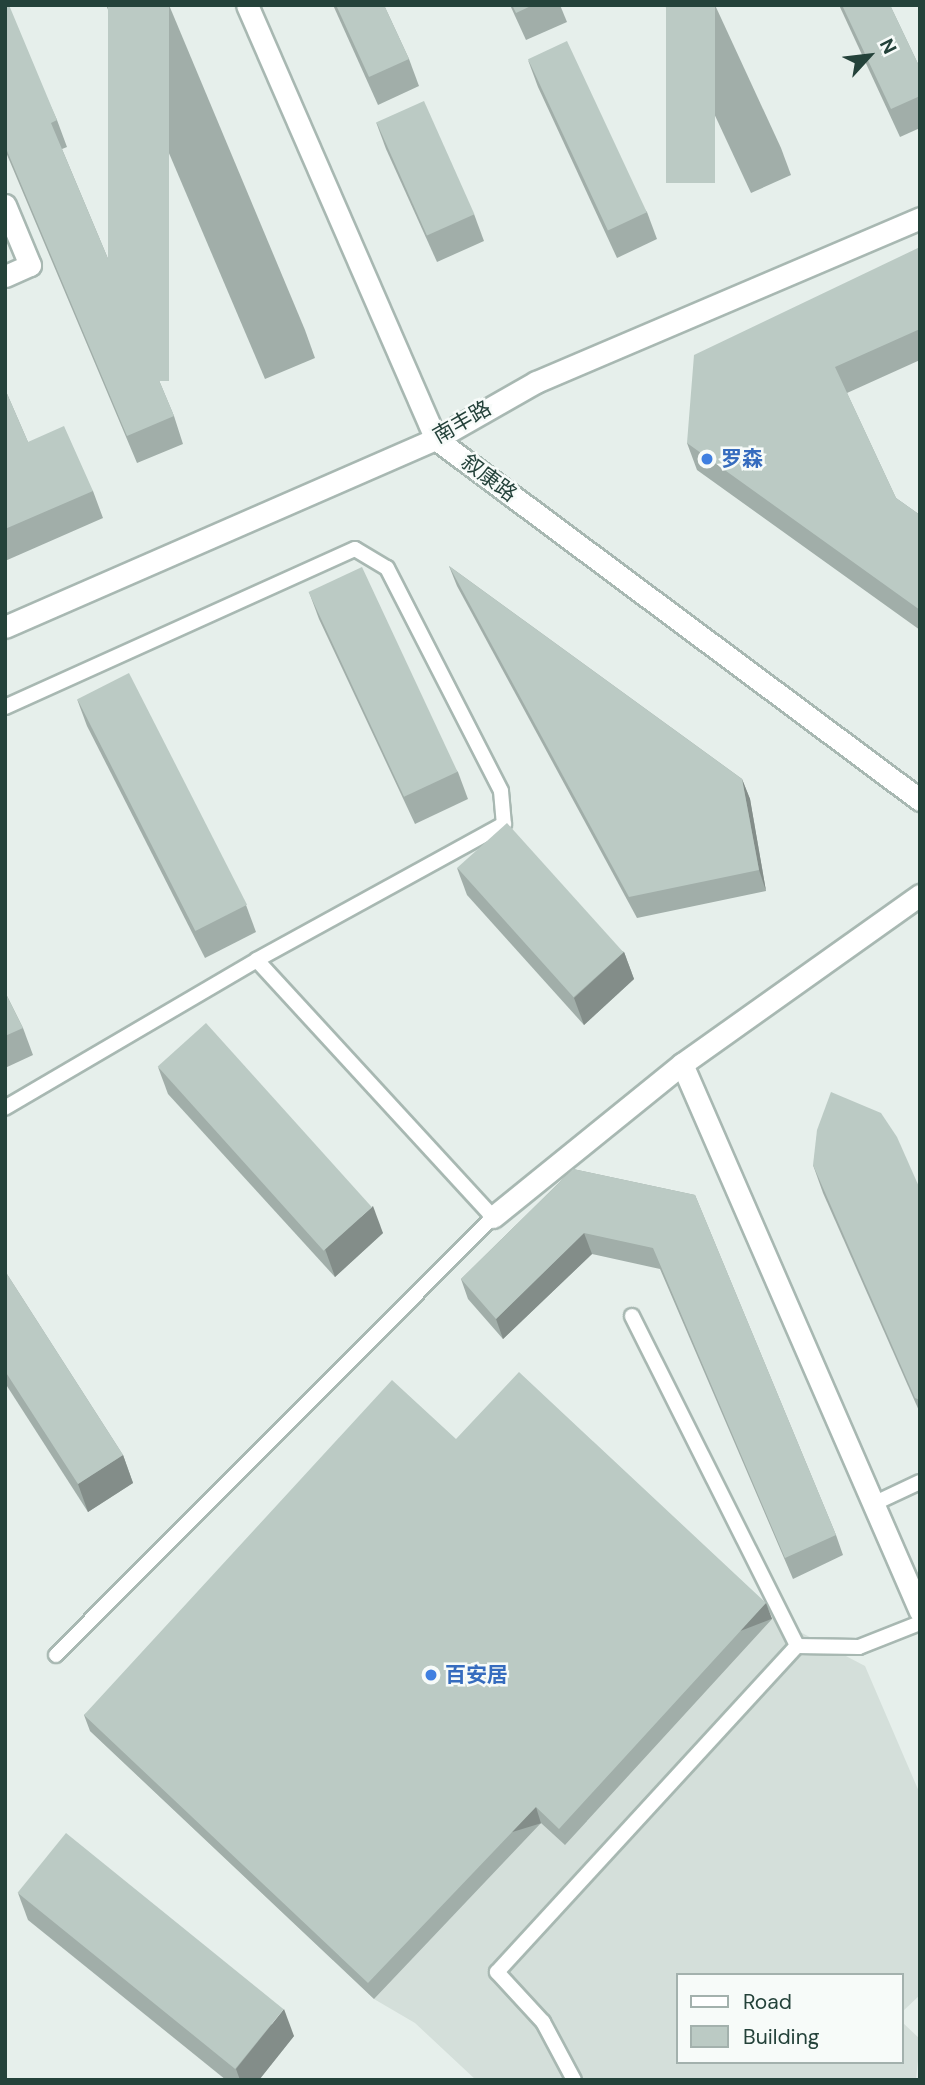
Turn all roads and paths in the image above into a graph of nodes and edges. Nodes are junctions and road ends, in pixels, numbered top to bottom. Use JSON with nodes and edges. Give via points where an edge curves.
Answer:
{"nodes":[{"id":1,"x":247,"y":5,"type":"edge"},
{"id":2,"x":5,"y":205,"type":"edge"},
{"id":3,"x":920,"y":218,"type":"edge"},
{"id":4,"x":5,"y":275,"type":"edge"},
{"id":5,"x":436,"y":439,"type":"junction"},
{"id":6,"x":5,"y":627,"type":"edge"},
{"id":7,"x":5,"y":707,"type":"edge"},
{"id":8,"x":920,"y":800,"type":"edge"},
{"id":9,"x":920,"y":895,"type":"edge"},
{"id":10,"x":257,"y":960,"type":"junction"},
{"id":11,"x":682,"y":1065,"type":"junction"},
{"id":12,"x":5,"y":1108,"type":"edge"},
{"id":13,"x":493,"y":1217,"type":"junction"},
{"id":14,"x":632,"y":1317,"type":"dead end"},
{"id":15,"x":920,"y":1482,"type":"edge"},
{"id":16,"x":873,"y":1504,"type":"junction"},
{"id":17,"x":920,"y":1611,"type":"edge"},
{"id":18,"x":920,"y":1623,"type":"edge"},
{"id":19,"x":797,"y":1646,"type":"junction"},
{"id":20,"x":56,"y":1655,"type":"dead end"},
{"id":21,"x":574,"y":2080,"type":"edge"}],
"edges":[{"from":1,"to":5,"type":"street","name":"叙康路"},
{"from":2,"to":4,"type":"street","via":[[30,265]]},
{"from":3,"to":5,"type":"street","name":"南丰路","via":[[536,382]]},
{"from":5,"to":6,"type":"street","name":"南丰路"},
{"from":5,"to":8,"type":"street","name":"叙康路"},
{"from":7,"to":10,"type":"lane","via":[[355,550],[387,568],[501,791],[504,824]]},
{"from":9,"to":11,"type":"street"},
{"from":10,"to":12,"type":"lane"},
{"from":10,"to":13,"type":"lane"},
{"from":11,"to":13,"type":"street"},
{"from":11,"to":16,"type":"street"},
{"from":13,"to":20,"type":"lane"},
{"from":14,"to":19,"type":"lane"},
{"from":15,"to":16,"type":"lane"},
{"from":16,"to":17,"type":"street"},
{"from":18,"to":19,"type":"lane","via":[[859,1647]]},
{"from":19,"to":21,"type":"lane","via":[[497,1972],[543,2022]]}]}
